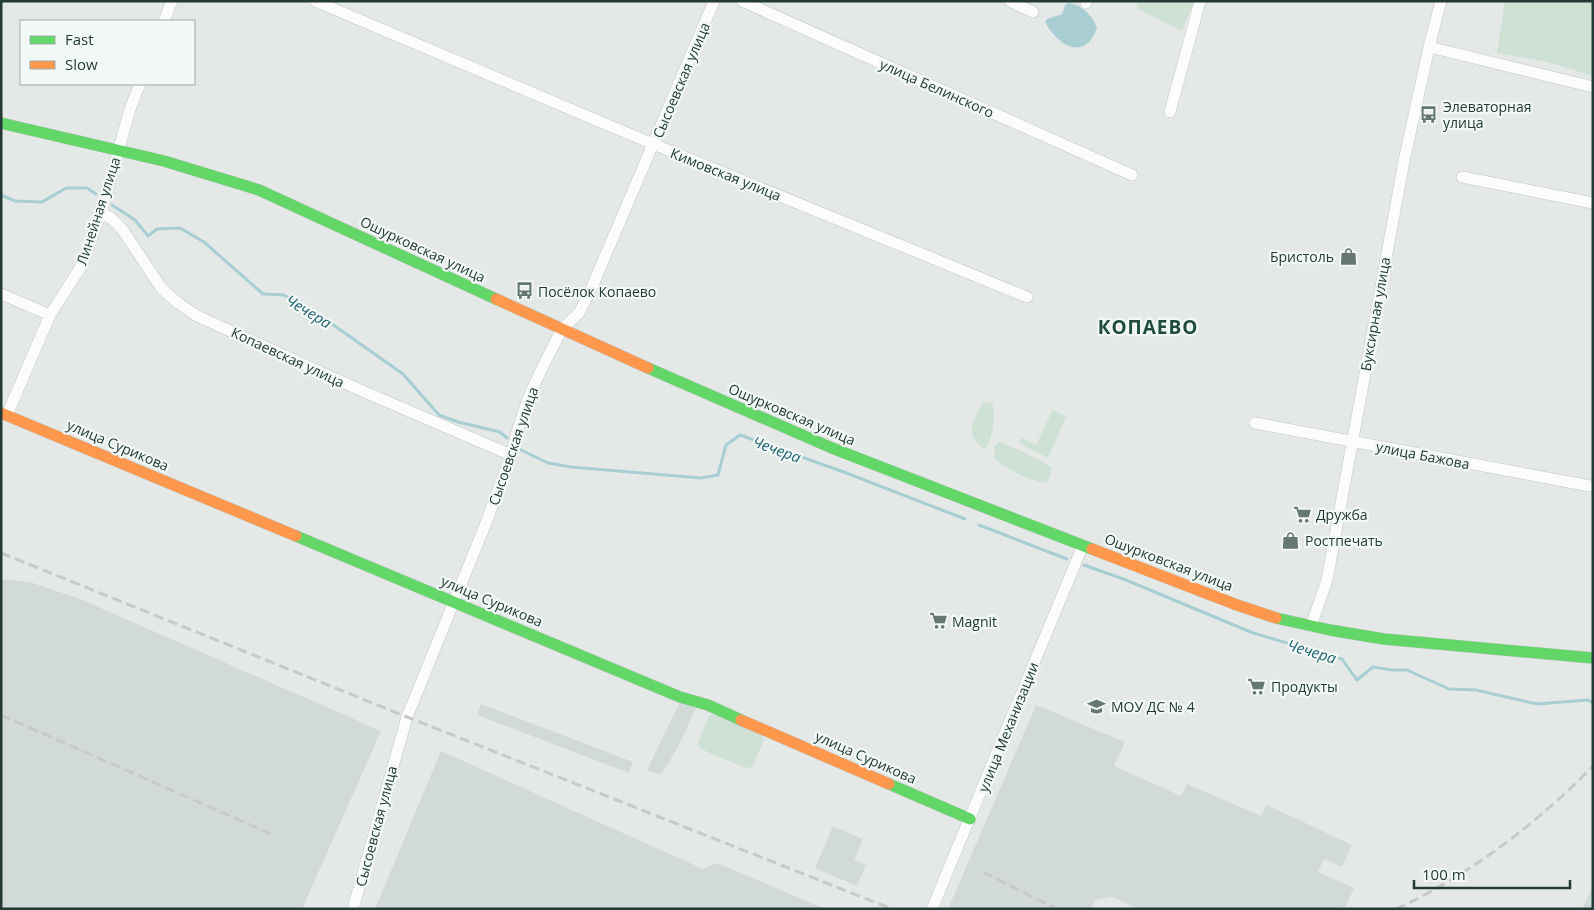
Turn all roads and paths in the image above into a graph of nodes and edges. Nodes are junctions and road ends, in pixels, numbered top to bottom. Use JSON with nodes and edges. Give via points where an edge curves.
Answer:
{"nodes":[{"id":1,"x":172,"y":1,"type":"edge"},
{"id":2,"x":315,"y":1,"type":"edge"},
{"id":3,"x":714,"y":1,"type":"edge"},
{"id":4,"x":742,"y":1,"type":"edge"},
{"id":5,"x":1010,"y":1,"type":"edge"},
{"id":6,"x":1200,"y":1,"type":"edge"},
{"id":7,"x":1441,"y":1,"type":"edge"},
{"id":8,"x":1033,"y":12,"type":"dead end"},
{"id":9,"x":164,"y":20,"type":"edge"},
{"id":10,"x":1429,"y":47,"type":"junction"},
{"id":11,"x":140,"y":85,"type":"edge"},
{"id":12,"x":1593,"y":86,"type":"edge"},
{"id":13,"x":1170,"y":112,"type":"dead end"},
{"id":14,"x":1,"y":123,"type":"edge"},
{"id":15,"x":653,"y":144,"type":"junction"},
{"id":16,"x":117,"y":151,"type":"junction"},
{"id":17,"x":1132,"y":175,"type":"dead end"},
{"id":18,"x":1462,"y":177,"type":"dead end"},
{"id":19,"x":1593,"y":203,"type":"edge"},
{"id":20,"x":101,"y":213,"type":"junction"},
{"id":21,"x":1,"y":294,"type":"edge"},
{"id":22,"x":1027,"y":297,"type":"dead end"},
{"id":23,"x":50,"y":315,"type":"junction"},
{"id":24,"x":562,"y":329,"type":"junction"},
{"id":25,"x":4,"y":414,"type":"edge"},
{"id":26,"x":1255,"y":423,"type":"dead end"},
{"id":27,"x":1352,"y":442,"type":"junction"},
{"id":28,"x":511,"y":455,"type":"junction"},
{"id":29,"x":1590,"y":486,"type":"dead end"},
{"id":30,"x":1083,"y":545,"type":"junction"},
{"id":31,"x":454,"y":601,"type":"junction"},
{"id":32,"x":1311,"y":626,"type":"junction"},
{"id":33,"x":1593,"y":658,"type":"edge"},
{"id":34,"x":970,"y":820,"type":"junction"},
{"id":35,"x":353,"y":909,"type":"edge"},
{"id":36,"x":932,"y":909,"type":"edge"}],
"edges":[{"from":1,"to":9,"type":"street"},
{"from":2,"to":15,"type":"street","name":"Кимовская улица"},
{"from":3,"to":15,"type":"street","name":"Сысоевская улица"},
{"from":4,"to":17,"type":"street","name":"улица Белинского"},
{"from":5,"to":8,"type":"street"},
{"from":6,"to":13,"type":"street"},
{"from":7,"to":10,"type":"street","name":"Буксирная улица"},
{"from":10,"to":12,"type":"street"},
{"from":10,"to":27,"type":"street","name":"Буксирная улица","via":[[1404,161]]},
{"from":11,"to":16,"type":"street","name":"Линейная улица"},
{"from":14,"to":16,"type":"street","name":"Ошурковская улица"},
{"from":15,"to":22,"type":"street","name":"Кимовская улица"},
{"from":15,"to":24,"type":"street","name":"Сысоевская улица","via":[[592,288],[579,313]]},
{"from":16,"to":20,"type":"street","name":"Линейная улица"},
{"from":16,"to":24,"type":"street","name":"Ошурковская улица","via":[[227,178],[259,190]]},
{"from":18,"to":19,"type":"street"},
{"from":20,"to":23,"type":"street","name":"Линейная улица","via":[[82,266]]},
{"from":20,"to":28,"type":"street","name":"Копаевская улица","via":[[122,228],[162,289],[197,316]]},
{"from":21,"to":23,"type":"street"},
{"from":23,"to":25,"type":"street","name":"Линейная улица"},
{"from":24,"to":28,"type":"street","name":"Сысоевская улица","via":[[530,396]]},
{"from":24,"to":30,"type":"street","name":"Ошурковская улица","via":[[776,424]]},
{"from":25,"to":31,"type":"street","name":"улица Сурикова"},
{"from":26,"to":27,"type":"street","name":"улица Бажова"},
{"from":27,"to":29,"type":"street","name":"улица Бажова"},
{"from":27,"to":32,"type":"street","name":"Буксирная улица","via":[[1327,580]]},
{"from":28,"to":31,"type":"street","name":"Сысоевская улица"},
{"from":30,"to":32,"type":"street","name":"Ошурковская улица","via":[[1237,605]]},
{"from":30,"to":34,"type":"street","name":"улица Механизации"},
{"from":31,"to":34,"type":"street","name":"улица Сурикова","via":[[680,697],[708,705]]},
{"from":31,"to":35,"type":"street","name":"Сысоевская улица","via":[[407,717]]},
{"from":32,"to":33,"type":"street","name":"Ошурковская улица","via":[[1384,639]]},
{"from":34,"to":36,"type":"street","name":"улица Механизации"}]}
